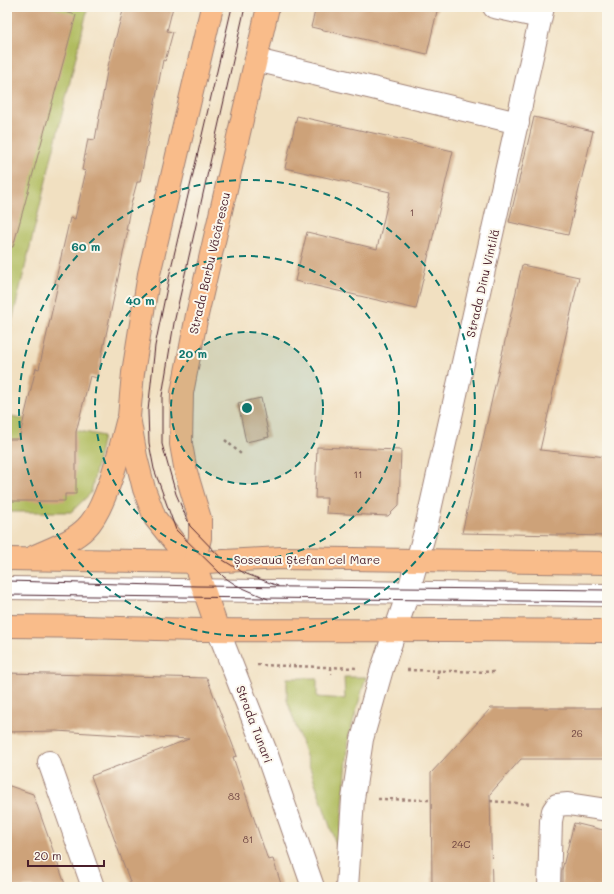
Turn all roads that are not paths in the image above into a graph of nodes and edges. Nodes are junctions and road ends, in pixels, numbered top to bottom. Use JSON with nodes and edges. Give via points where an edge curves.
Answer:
{"nodes":[{"id":1,"x":212,"y":7,"type":"edge"},
{"id":2,"x":268,"y":7,"type":"edge"},
{"id":3,"x":494,"y":7,"type":"edge"},
{"id":4,"x":542,"y":12,"type":"edge"},
{"id":5,"x":256,"y":60,"type":"junction"},
{"id":6,"x":518,"y":123,"type":"junction"},
{"id":7,"x":129,"y":417,"type":"junction"},
{"id":8,"x":7,"y":559,"type":"edge"},
{"id":9,"x":29,"y":559,"type":"junction"},
{"id":10,"x":418,"y":559,"type":"junction"},
{"id":11,"x":194,"y":562,"type":"junction"},
{"id":12,"x":607,"y":563,"type":"edge"},
{"id":13,"x":7,"y":588,"type":"edge"},
{"id":14,"x":205,"y":592,"type":"junction"},
{"id":15,"x":408,"y":593,"type":"junction"},
{"id":16,"x":607,"y":595,"type":"edge"},
{"id":17,"x":7,"y":626,"type":"edge"},
{"id":18,"x":218,"y":630,"type":"junction"},
{"id":19,"x":396,"y":630,"type":"junction"},
{"id":20,"x":607,"y":631,"type":"edge"},
{"id":21,"x":48,"y":762,"type":"dead end"},
{"id":22,"x":607,"y":810,"type":"edge"},
{"id":23,"x":93,"y":887,"type":"edge"},
{"id":24,"x":313,"y":887,"type":"edge"},
{"id":25,"x":347,"y":887,"type":"edge"},
{"id":26,"x":549,"y":887,"type":"edge"}],
"edges":[{"from":1,"to":7,"type":"main road","via":[[149,274],[133,373]]},
{"from":2,"to":5,"type":"main road","name":"Strada Barbu Văcărescu"},
{"from":3,"to":4,"type":"street"},
{"from":4,"to":6,"type":"street","name":"Strada Dinu Vintilă"},
{"from":5,"to":6,"type":"street"},
{"from":5,"to":11,"type":"main road","name":"Strada Barbu Văcărescu","via":[[197,315],[182,393],[181,444],[186,472],[200,518],[200,538]]},
{"from":6,"to":10,"type":"street","name":"Strada Dinu Vintilă"},
{"from":7,"to":9,"type":"main road","via":[[105,497],[87,528],[66,543]]},
{"from":7,"to":11,"type":"main road","via":[[144,489],[156,518],[183,553]]},
{"from":8,"to":9,"type":"main road","name":"Șoseaua Ștefan cel Mare"},
{"from":9,"to":11,"type":"main road","name":"Șoseaua Ștefan cel Mare"},
{"from":10,"to":11,"type":"main road","name":"Șoseaua Ștefan cel Mare","via":[[281,558]]},
{"from":10,"to":12,"type":"main road","name":"Șoseaua Ștefan cel Mare"},
{"from":10,"to":15,"type":"street","name":"Strada Dinu Vintilă"},
{"from":11,"to":14,"type":"main road","name":"Strada Tunari"},
{"from":13,"to":14,"type":"street"},
{"from":14,"to":15,"type":"street"},
{"from":14,"to":18,"type":"main road","name":"Strada Tunari"},
{"from":15,"to":16,"type":"street"},
{"from":15,"to":19,"type":"street","name":"Strada Dinu Vintilă"},
{"from":17,"to":18,"type":"main road"},
{"from":18,"to":19,"type":"main road"},
{"from":18,"to":24,"type":"street","name":"Strada Tunari","via":[[266,752]]},
{"from":19,"to":20,"type":"main road"},
{"from":19,"to":25,"type":"street","via":[[362,739],[353,799]]},
{"from":21,"to":23,"type":"street"},
{"from":22,"to":26,"type":"street","via":[[568,804],[557,805],[551,822]]}]}
